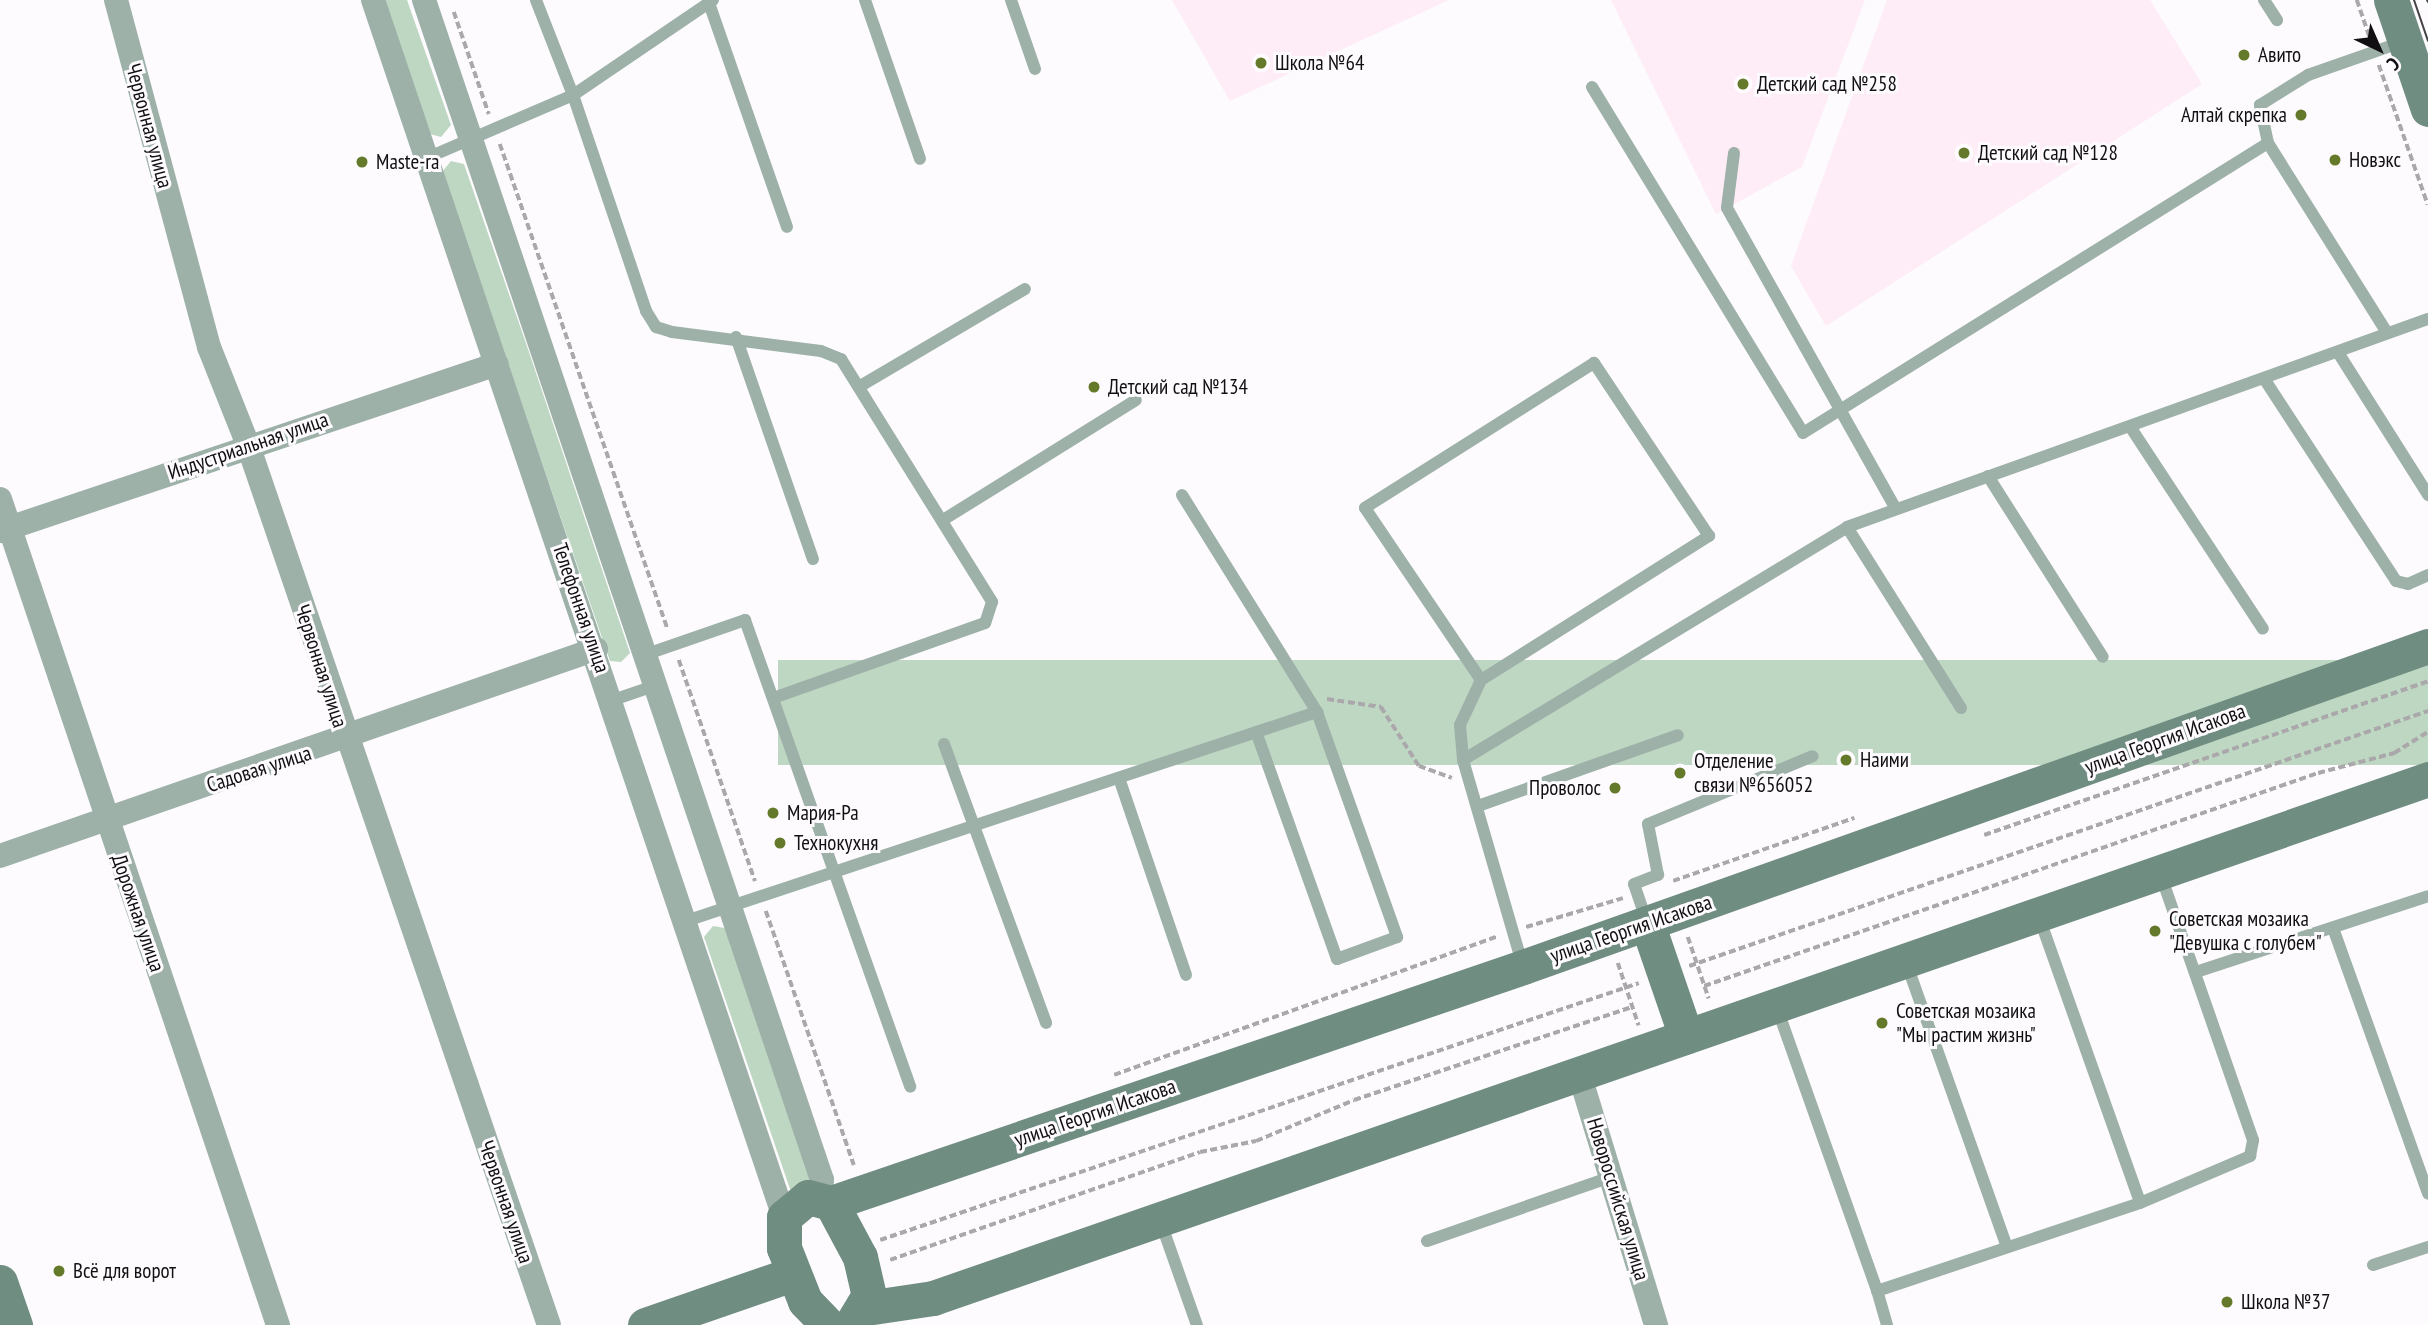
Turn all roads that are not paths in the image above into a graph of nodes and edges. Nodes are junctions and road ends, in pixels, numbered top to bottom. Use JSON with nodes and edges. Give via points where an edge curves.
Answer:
{"nodes":[{"id":1,"x":116,"y":0,"type":"edge"},
{"id":2,"x":373,"y":0,"type":"edge"},
{"id":3,"x":424,"y":0,"type":"edge"},
{"id":4,"x":536,"y":0,"type":"edge"},
{"id":5,"x":865,"y":0,"type":"edge"},
{"id":6,"x":1011,"y":0,"type":"edge"},
{"id":7,"x":2264,"y":0,"type":"edge"},
{"id":8,"x":2391,"y":0,"type":"edge"},
{"id":9,"x":711,"y":1,"type":"edge"},
{"id":10,"x":2277,"y":20,"type":"dead end"},
{"id":11,"x":2390,"y":46,"type":"junction"},
{"id":12,"x":1035,"y":69,"type":"dead end"},
{"id":13,"x":1591,"y":87,"type":"dead end"},
{"id":14,"x":573,"y":95,"type":"junction"},
{"id":15,"x":2428,"y":108,"type":"edge"},
{"id":16,"x":472,"y":141,"type":"junction"},
{"id":17,"x":2268,"y":144,"type":"junction"},
{"id":18,"x":1734,"y":153,"type":"dead end"},
{"id":19,"x":429,"y":157,"type":"junction"},
{"id":20,"x":920,"y":159,"type":"dead end"},
{"id":21,"x":787,"y":227,"type":"dead end"},
{"id":22,"x":1025,"y":289,"type":"dead end"},
{"id":23,"x":2428,"y":319,"type":"edge"},
{"id":24,"x":2387,"y":333,"type":"junction"},
{"id":25,"x":736,"y":337,"type":"junction"},
{"id":26,"x":2339,"y":354,"type":"junction"},
{"id":27,"x":497,"y":365,"type":"junction"},
{"id":28,"x":2265,"y":380,"type":"junction"},
{"id":29,"x":862,"y":385,"type":"junction"},
{"id":30,"x":1136,"y":400,"type":"dead end"},
{"id":31,"x":1841,"y":412,"type":"junction"},
{"id":32,"x":2131,"y":428,"type":"junction"},
{"id":33,"x":248,"y":445,"type":"junction"},
{"id":34,"x":1988,"y":476,"type":"junction"},
{"id":35,"x":1182,"y":495,"type":"dead end"},
{"id":36,"x":2428,"y":495,"type":"edge"},
{"id":37,"x":0,"y":499,"type":"edge"},
{"id":38,"x":1895,"y":507,"type":"junction"},
{"id":39,"x":943,"y":520,"type":"junction"},
{"id":40,"x":1847,"y":527,"type":"junction"},
{"id":41,"x":5,"y":529,"type":"edge"},
{"id":42,"x":813,"y":559,"type":"dead end"},
{"id":43,"x":2428,"y":575,"type":"edge"},
{"id":44,"x":2263,"y":629,"type":"dead end"},
{"id":45,"x":2428,"y":646,"type":"edge"},
{"id":46,"x":596,"y":649,"type":"junction"},
{"id":47,"x":647,"y":654,"type":"junction"},
{"id":48,"x":2103,"y":657,"type":"dead end"},
{"id":49,"x":1481,"y":680,"type":"junction"},
{"id":50,"x":657,"y":685,"type":"junction"},
{"id":51,"x":773,"y":698,"type":"junction"},
{"id":52,"x":613,"y":700,"type":"junction"},
{"id":53,"x":1961,"y":708,"type":"dead end"},
{"id":54,"x":1317,"y":712,"type":"junction"},
{"id":55,"x":1256,"y":732,"type":"junction"},
{"id":56,"x":1678,"y":735,"type":"dead end"},
{"id":57,"x":345,"y":741,"type":"junction"},
{"id":58,"x":944,"y":744,"type":"dead end"},
{"id":59,"x":1813,"y":756,"type":"dead end"},
{"id":60,"x":1463,"y":760,"type":"junction"},
{"id":61,"x":1119,"y":778,"type":"junction"},
{"id":62,"x":2428,"y":779,"type":"edge"},
{"id":63,"x":1478,"y":806,"type":"junction"},
{"id":64,"x":106,"y":820,"type":"junction"},
{"id":65,"x":974,"y":826,"type":"junction"},
{"id":66,"x":0,"y":856,"type":"edge"},
{"id":67,"x":2160,"y":872,"type":"junction"},
{"id":68,"x":834,"y":873,"type":"junction"},
{"id":69,"x":2428,"y":896,"type":"edge"},
{"id":70,"x":730,"y":906,"type":"junction"},
{"id":71,"x":2038,"y":913,"type":"junction"},
{"id":72,"x":689,"y":920,"type":"junction"},
{"id":73,"x":1647,"y":923,"type":"junction"},
{"id":74,"x":2333,"y":928,"type":"junction"},
{"id":75,"x":1905,"y":959,"type":"junction"},
{"id":76,"x":1523,"y":967,"type":"junction"},
{"id":77,"x":2196,"y":972,"type":"junction"},
{"id":78,"x":1186,"y":975,"type":"dead end"},
{"id":79,"x":1776,"y":1005,"type":"junction"},
{"id":80,"x":1046,"y":1023,"type":"dead end"},
{"id":81,"x":1702,"y":1031,"type":"junction"},
{"id":82,"x":1579,"y":1073,"type":"junction"},
{"id":83,"x":910,"y":1087,"type":"dead end"},
{"id":84,"x":1611,"y":1177,"type":"junction"},
{"id":85,"x":2428,"y":1194,"type":"edge"},
{"id":86,"x":825,"y":1200,"type":"junction"},
{"id":87,"x":2140,"y":1203,"type":"junction"},
{"id":88,"x":784,"y":1217,"type":"junction"},
{"id":89,"x":1160,"y":1219,"type":"junction"},
{"id":90,"x":1427,"y":1241,"type":"dead end"},
{"id":91,"x":2006,"y":1245,"type":"junction"},
{"id":92,"x":2428,"y":1247,"type":"edge"},
{"id":93,"x":2372,"y":1265,"type":"dead end"},
{"id":94,"x":792,"y":1275,"type":"junction"},
{"id":95,"x":0,"y":1282,"type":"edge"},
{"id":96,"x":1877,"y":1292,"type":"junction"},
{"id":97,"x":859,"y":1316,"type":"edge"},
{"id":98,"x":1193,"y":1324,"type":"edge"},
{"id":99,"x":15,"y":1325,"type":"edge"},
{"id":100,"x":278,"y":1325,"type":"edge"},
{"id":101,"x":549,"y":1325,"type":"edge"},
{"id":102,"x":645,"y":1325,"type":"edge"},
{"id":103,"x":828,"y":1325,"type":"edge"},
{"id":104,"x":1656,"y":1325,"type":"edge"},
{"id":105,"x":1887,"y":1325,"type":"edge"}],
"edges":[{"from":1,"to":33,"type":"street","name":"Червонная улица","via":[[208,347]]},
{"from":2,"to":19,"type":"street","name":"Телефонная улица"},
{"from":3,"to":16,"type":"street"},
{"from":4,"to":14,"type":"lane"},
{"from":5,"to":20,"type":"lane"},
{"from":6,"to":12,"type":"lane"},
{"from":7,"to":10,"type":"lane"},
{"from":8,"to":11,"type":"street"},
{"from":9,"to":14,"type":"lane"},
{"from":9,"to":21,"type":"lane"},
{"from":11,"to":15,"type":"street"},
{"from":11,"to":17,"type":"lane","via":[[2308,75],[2260,105]]},
{"from":13,"to":31,"type":"lane","via":[[1803,433]]},
{"from":14,"to":16,"type":"lane"},
{"from":14,"to":25,"type":"lane","via":[[656,327]]},
{"from":16,"to":19,"type":"lane"},
{"from":16,"to":47,"type":"street"},
{"from":17,"to":24,"type":"lane"},
{"from":17,"to":31,"type":"lane"},
{"from":18,"to":31,"type":"lane","via":[[1727,208]]},
{"from":19,"to":27,"type":"street","name":"Телефонная улица"},
{"from":22,"to":29,"type":"lane"},
{"from":23,"to":24,"type":"lane"},
{"from":24,"to":26,"type":"lane"},
{"from":25,"to":29,"type":"lane","via":[[821,351],[841,359]]},
{"from":25,"to":42,"type":"lane"},
{"from":26,"to":28,"type":"lane"},
{"from":26,"to":36,"type":"lane"},
{"from":27,"to":33,"type":"street","name":"Индустриальная улица"},
{"from":27,"to":46,"type":"street","name":"Телефонная улица"},
{"from":28,"to":32,"type":"lane"},
{"from":28,"to":43,"type":"lane","via":[[2396,581],[2408,584]]},
{"from":29,"to":39,"type":"lane"},
{"from":30,"to":39,"type":"lane"},
{"from":31,"to":38,"type":"lane"},
{"from":32,"to":34,"type":"lane"},
{"from":32,"to":44,"type":"lane"},
{"from":33,"to":41,"type":"street","name":"Индустриальная улица"},
{"from":33,"to":57,"type":"street","name":"Червонная улица"},
{"from":34,"to":38,"type":"lane"},
{"from":34,"to":48,"type":"lane"},
{"from":35,"to":54,"type":"lane"},
{"from":37,"to":41,"type":"street","name":"Дорожная улица"},
{"from":38,"to":40,"type":"lane"},
{"from":39,"to":51,"type":"lane","via":[[992,602],[993,616]]},
{"from":40,"to":53,"type":"lane"},
{"from":40,"to":60,"type":"lane"},
{"from":41,"to":64,"type":"street","name":"Дорожная улица"},
{"from":45,"to":73,"type":"street","name":"улица Георгия Исакова","via":[[1685,916]]},
{"from":46,"to":52,"type":"street","name":"Телефонная улица"},
{"from":46,"to":57,"type":"street","name":"Садовая улица"},
{"from":47,"to":50,"type":"street"},
{"from":47,"to":51,"type":"lane","via":[[745,620]]},
{"from":49,"to":49,"type":"lane","via":[[1365,508],[1594,363],[1709,536]]},
{"from":49,"to":60,"type":"lane","via":[[1460,725]]},
{"from":50,"to":52,"type":"lane"},
{"from":50,"to":70,"type":"street"},
{"from":51,"to":68,"type":"lane"},
{"from":52,"to":72,"type":"street","name":"Телефонная улица"},
{"from":54,"to":55,"type":"lane"},
{"from":54,"to":55,"type":"lane","via":[[1396,937],[1337,959]]},
{"from":55,"to":61,"type":"lane"},
{"from":56,"to":63,"type":"lane"},
{"from":57,"to":64,"type":"street","name":"Садовая улица"},
{"from":57,"to":101,"type":"street","name":"Червонная улица"},
{"from":58,"to":65,"type":"lane"},
{"from":59,"to":73,"type":"lane","via":[[1648,824],[1658,875],[1634,884]]},
{"from":60,"to":63,"type":"lane"},
{"from":61,"to":65,"type":"lane"},
{"from":61,"to":78,"type":"lane"},
{"from":62,"to":67,"type":"street"},
{"from":63,"to":76,"type":"lane"},
{"from":64,"to":66,"type":"street","name":"Садовая улица"},
{"from":64,"to":100,"type":"street","name":"Дорожная улица"},
{"from":65,"to":68,"type":"lane"},
{"from":65,"to":80,"type":"lane"},
{"from":67,"to":71,"type":"street"},
{"from":67,"to":77,"type":"lane"},
{"from":68,"to":70,"type":"lane"},
{"from":68,"to":83,"type":"lane"},
{"from":69,"to":74,"type":"lane"},
{"from":70,"to":72,"type":"lane"},
{"from":70,"to":86,"type":"street"},
{"from":71,"to":75,"type":"street"},
{"from":71,"to":87,"type":"lane"},
{"from":72,"to":88,"type":"street","name":"Телефонная улица"},
{"from":73,"to":76,"type":"street","name":"улица Георгия Исакова","via":[[1605,921]]},
{"from":73,"to":81,"type":"street"},
{"from":74,"to":77,"type":"lane"},
{"from":74,"to":85,"type":"lane"},
{"from":75,"to":79,"type":"street"},
{"from":75,"to":91,"type":"lane"},
{"from":76,"to":86,"type":"street","name":"улица Георгия Исакова"},
{"from":77,"to":87,"type":"lane","via":[[2254,1148],[2242,1163]]},
{"from":79,"to":81,"type":"street"},
{"from":79,"to":96,"type":"lane"},
{"from":81,"to":82,"type":"street"},
{"from":82,"to":84,"type":"street","name":"Новороссийская улица"},
{"from":82,"to":89,"type":"street"},
{"from":84,"to":90,"type":"lane"},
{"from":84,"to":104,"type":"street","name":"Новороссийская улица"},
{"from":86,"to":88,"type":"street","name":"улица Георгия Исакова","via":[[799,1200]]},
{"from":86,"to":97,"type":"street","via":[[860,1257]]},
{"from":87,"to":91,"type":"lane"},
{"from":88,"to":94,"type":"street"},
{"from":89,"to":97,"type":"street","via":[[933,1298]]},
{"from":89,"to":98,"type":"lane"},
{"from":91,"to":96,"type":"lane"},
{"from":92,"to":93,"type":"lane"},
{"from":94,"to":102,"type":"street"},
{"from":94,"to":103,"type":"street","via":[[805,1301]]},
{"from":95,"to":99,"type":"street"},
{"from":96,"to":105,"type":"lane"}]}
